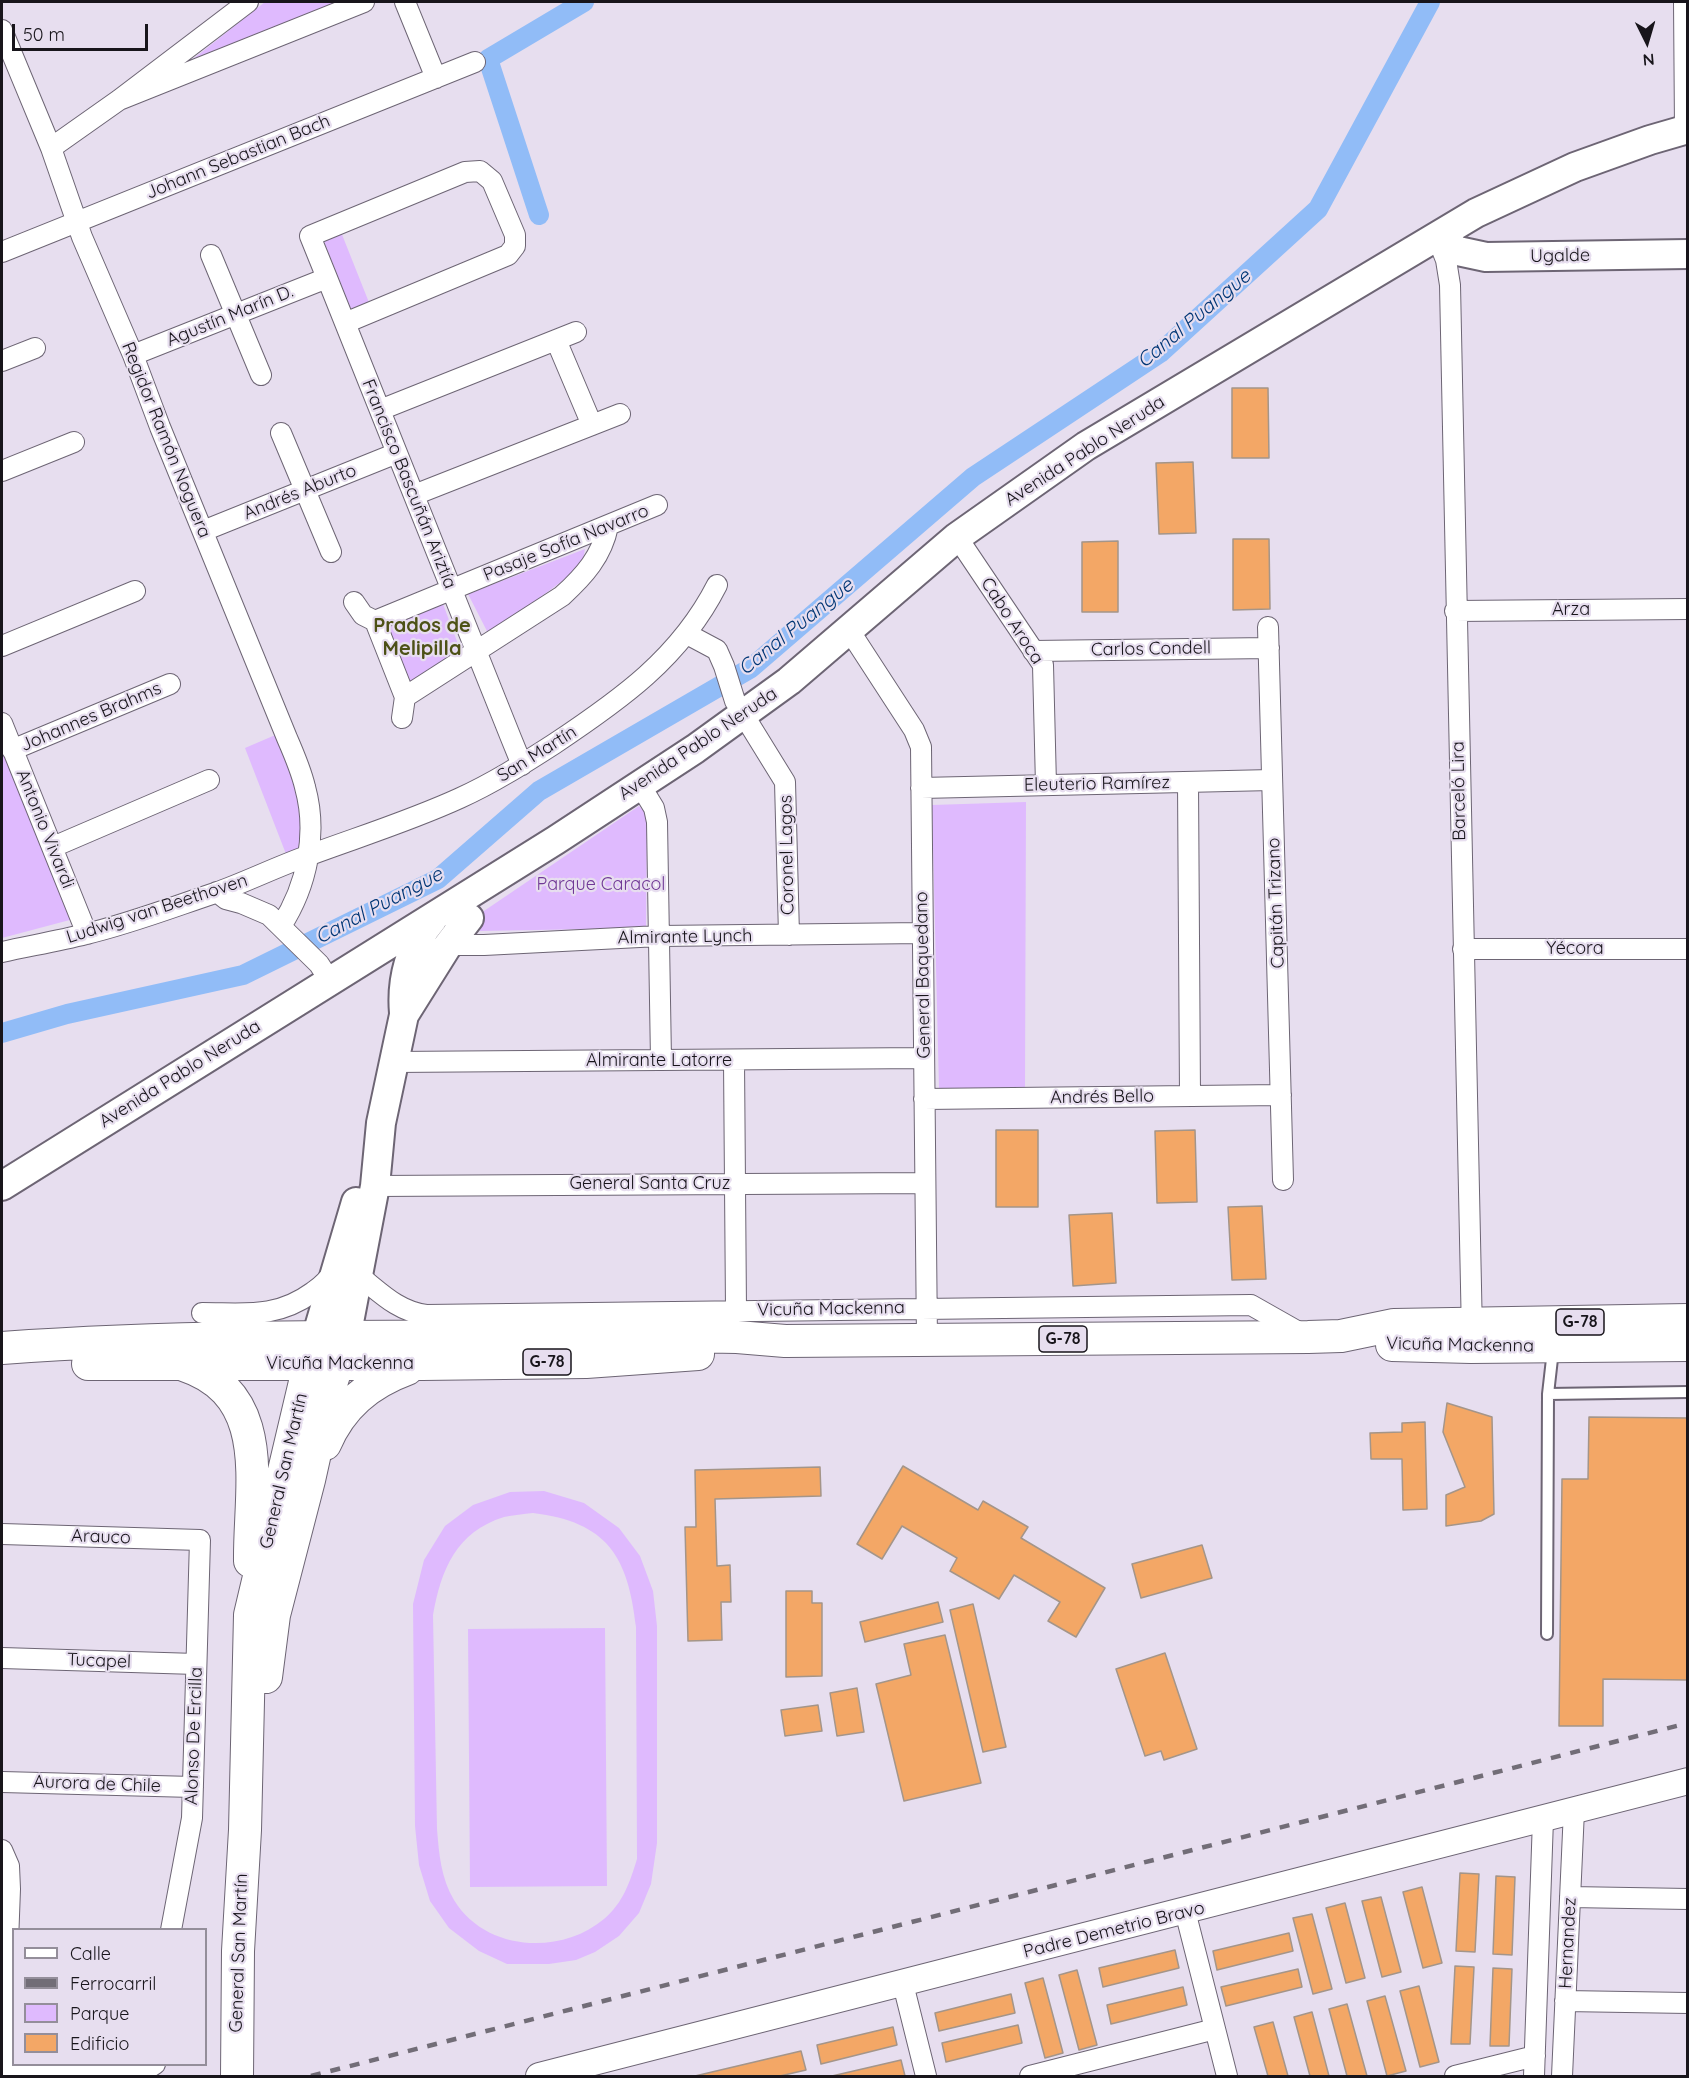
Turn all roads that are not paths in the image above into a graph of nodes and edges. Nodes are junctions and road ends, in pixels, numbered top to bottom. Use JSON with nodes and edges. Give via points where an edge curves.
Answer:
{"nodes":[{"id":1,"x":248,"y":2,"type":"edge"},
{"id":2,"x":364,"y":2,"type":"edge"},
{"id":3,"x":405,"y":2,"type":"edge"},
{"id":4,"x":1684,"y":2,"type":"edge"},
{"id":5,"x":2,"y":33,"type":"edge"},
{"id":6,"x":475,"y":62,"type":"dead end"},
{"id":7,"x":435,"y":78,"type":"junction"},
{"id":8,"x":119,"y":100,"type":"junction"},
{"id":9,"x":1686,"y":129,"type":"edge"},
{"id":10,"x":51,"y":148,"type":"junction"},
{"id":11,"x":76,"y":222,"type":"junction"},
{"id":12,"x":1437,"y":237,"type":"junction"},
{"id":13,"x":2,"y":252,"type":"edge"},
{"id":14,"x":1688,"y":254,"type":"edge"},
{"id":15,"x":211,"y":255,"type":"dead end"},
{"id":16,"x":327,"y":278,"type":"junction"},
{"id":17,"x":236,"y":315,"type":"junction"},
{"id":18,"x":345,"y":323,"type":"junction"},
{"id":19,"x":576,"y":332,"type":"dead end"},
{"id":20,"x":556,"y":340,"type":"junction"},
{"id":21,"x":35,"y":348,"type":"dead end"},
{"id":22,"x":133,"y":355,"type":"junction"},
{"id":23,"x":2,"y":362,"type":"edge"},
{"id":24,"x":261,"y":375,"type":"dead end"},
{"id":25,"x":380,"y":410,"type":"junction"},
{"id":26,"x":620,"y":414,"type":"dead end"},
{"id":27,"x":592,"y":425,"type":"junction"},
{"id":28,"x":281,"y":433,"type":"dead end"},
{"id":29,"x":74,"y":442,"type":"dead end"},
{"id":30,"x":397,"y":453,"type":"junction"},
{"id":31,"x":2,"y":471,"type":"edge"},
{"id":32,"x":305,"y":490,"type":"junction"},
{"id":33,"x":414,"y":495,"type":"junction"},
{"id":34,"x":657,"y":505,"type":"dead end"},
{"id":35,"x":608,"y":526,"type":"junction"},
{"id":36,"x":203,"y":531,"type":"junction"},
{"id":37,"x":957,"y":537,"type":"junction"},
{"id":38,"x":331,"y":552,"type":"dead end"},
{"id":39,"x":717,"y":585,"type":"dead end"},
{"id":40,"x":452,"y":589,"type":"junction"},
{"id":41,"x":135,"y":591,"type":"dead end"},
{"id":42,"x":354,"y":602,"type":"dead end"},
{"id":43,"x":1688,"y":609,"type":"edge"},
{"id":44,"x":1455,"y":611,"type":"junction"},
{"id":45,"x":375,"y":621,"type":"junction"},
{"id":46,"x":1268,"y":627,"type":"dead end"},
{"id":47,"x":849,"y":630,"type":"junction"},
{"id":48,"x":694,"y":637,"type":"junction"},
{"id":49,"x":2,"y":646,"type":"edge"},
{"id":50,"x":1269,"y":648,"type":"junction"},
{"id":51,"x":476,"y":651,"type":"junction"},
{"id":52,"x":1033,"y":651,"type":"junction"},
{"id":53,"x":170,"y":684,"type":"dead end"},
{"id":54,"x":405,"y":697,"type":"junction"},
{"id":55,"x":739,"y":708,"type":"junction"},
{"id":56,"x":402,"y":718,"type":"dead end"},
{"id":57,"x":2,"y":723,"type":"edge"},
{"id":58,"x":12,"y":750,"type":"junction"},
{"id":59,"x":522,"y":765,"type":"junction"},
{"id":60,"x":210,"y":780,"type":"dead end"},
{"id":61,"x":1272,"y":780,"type":"junction"},
{"id":62,"x":1188,"y":782,"type":"junction"},
{"id":63,"x":640,"y":784,"type":"junction"},
{"id":64,"x":1046,"y":785,"type":"junction"},
{"id":65,"x":921,"y":788,"type":"junction"},
{"id":66,"x":53,"y":847,"type":"junction"},
{"id":67,"x":309,"y":855,"type":"junction"},
{"id":68,"x":532,"y":855,"type":"junction"},
{"id":69,"x":217,"y":892,"type":"junction"},
{"id":70,"x":438,"y":914,"type":"junction"},
{"id":71,"x":469,"y":918,"type":"junction"},
{"id":72,"x":281,"y":926,"type":"junction"},
{"id":73,"x":922,"y":933,"type":"junction"},
{"id":74,"x":87,"y":934,"type":"junction"},
{"id":75,"x":789,"y":935,"type":"junction"},
{"id":76,"x":659,"y":936,"type":"junction"},
{"id":77,"x":448,"y":945,"type":"junction"},
{"id":78,"x":415,"y":946,"type":"junction"},
{"id":79,"x":1463,"y":949,"type":"junction"},
{"id":80,"x":1688,"y":949,"type":"edge"},
{"id":81,"x":2,"y":952,"type":"edge"},
{"id":82,"x":368,"y":961,"type":"junction"},
{"id":83,"x":330,"y":981,"type":"junction"},
{"id":84,"x":403,"y":1003,"type":"junction"},
{"id":85,"x":924,"y":1059,"type":"junction"},
{"id":86,"x":661,"y":1060,"type":"junction"},
{"id":87,"x":734,"y":1060,"type":"junction"},
{"id":88,"x":394,"y":1062,"type":"junction"},
{"id":89,"x":1281,"y":1095,"type":"junction"},
{"id":90,"x":1190,"y":1096,"type":"junction"},
{"id":91,"x":924,"y":1099,"type":"junction"},
{"id":92,"x":381,"y":1123,"type":"junction"},
{"id":93,"x":1283,"y":1180,"type":"dead end"},
{"id":94,"x":925,"y":1183,"type":"junction"},
{"id":95,"x":735,"y":1184,"type":"junction"},
{"id":96,"x":2,"y":1186,"type":"edge"},
{"id":97,"x":375,"y":1186,"type":"junction"},
{"id":98,"x":347,"y":1270,"type":"junction"},
{"id":99,"x":926,"y":1308,"type":"junction"},
{"id":100,"x":736,"y":1310,"type":"junction"},
{"id":101,"x":202,"y":1313,"type":"dead end"},
{"id":102,"x":1688,"y":1320,"type":"edge"},
{"id":103,"x":1593,"y":1322,"type":"junction"},
{"id":104,"x":1472,"y":1335,"type":"junction"},
{"id":105,"x":1308,"y":1337,"type":"junction"},
{"id":106,"x":927,"y":1340,"type":"junction"},
{"id":107,"x":785,"y":1341,"type":"junction"},
{"id":108,"x":1688,"y":1345,"type":"edge"},
{"id":109,"x":1553,"y":1346,"type":"junction"},
{"id":110,"x":2,"y":1348,"type":"edge"},
{"id":111,"x":327,"y":1351,"type":"junction"},
{"id":112,"x":178,"y":1363,"type":"junction"},
{"id":113,"x":422,"y":1364,"type":"junction"},
{"id":114,"x":2,"y":1367,"type":"edge"},
{"id":115,"x":1688,"y":1392,"type":"edge"},
{"id":116,"x":1548,"y":1394,"type":"junction"},
{"id":117,"x":309,"y":1480,"type":"junction"},
{"id":118,"x":2,"y":1534,"type":"edge"},
{"id":119,"x":200,"y":1540,"type":"joint"},
{"id":120,"x":250,"y":1615,"type":"junction"},
{"id":121,"x":1547,"y":1634,"type":"dead end"},
{"id":122,"x":2,"y":1658,"type":"edge"},
{"id":123,"x":196,"y":1664,"type":"junction"},
{"id":124,"x":1688,"y":1781,"type":"edge"},
{"id":125,"x":2,"y":1782,"type":"edge"},
{"id":126,"x":193,"y":1787,"type":"junction"},
{"id":127,"x":1574,"y":1810,"type":"junction"},
{"id":128,"x":1543,"y":1819,"type":"junction"},
{"id":129,"x":245,"y":1830,"type":"junction"},
{"id":130,"x":4,"y":1860,"type":"edge"},
{"id":131,"x":1570,"y":1897,"type":"junction"},
{"id":132,"x":1688,"y":1899,"type":"edge"},
{"id":133,"x":1185,"y":1911,"type":"junction"},
{"id":134,"x":171,"y":1928,"type":"edge"},
{"id":135,"x":903,"y":1984,"type":"junction"},
{"id":136,"x":4,"y":1997,"type":"edge"},
{"id":137,"x":1565,"y":2001,"type":"junction"},
{"id":138,"x":1688,"y":2002,"type":"edge"},
{"id":139,"x":1215,"y":2029,"type":"junction"},
{"id":140,"x":1535,"y":2056,"type":"junction"},
{"id":141,"x":152,"y":2066,"type":"edge"},
{"id":142,"x":237,"y":2067,"type":"edge"},
{"id":143,"x":4,"y":2073,"type":"edge"},
{"id":144,"x":539,"y":2076,"type":"edge"},
{"id":145,"x":926,"y":2076,"type":"edge"},
{"id":146,"x":1030,"y":2076,"type":"edge"},
{"id":147,"x":1227,"y":2076,"type":"edge"},
{"id":148,"x":1455,"y":2076,"type":"edge"},
{"id":149,"x":1534,"y":2076,"type":"edge"},
{"id":150,"x":1562,"y":2076,"type":"edge"}],
"edges":[{"from":1,"to":8,"type":"street"},
{"from":2,"to":8,"type":"street"},
{"from":3,"to":7,"type":"street"},
{"from":4,"to":9,"type":"street"},
{"from":5,"to":10,"type":"street","name":"Regidor Ramón Noguera"},
{"from":6,"to":7,"type":"street","name":"Johann Sebastian Bach"},
{"from":7,"to":11,"type":"street","name":"Johann Sebastian Bach"},
{"from":8,"to":10,"type":"street"},
{"from":9,"to":12,"type":"main road","name":"Avenida Pablo Neruda","via":[[1558,174],[1476,213]]},
{"from":10,"to":11,"type":"street","name":"Regidor Ramón Noguera"},
{"from":11,"to":13,"type":"street","name":"Johann Sebastian Bach"},
{"from":11,"to":22,"type":"street","name":"Regidor Ramón Noguera"},
{"from":12,"to":14,"type":"main road","name":"Ugalde","via":[[1458,251],[1486,256]]},
{"from":12,"to":37,"type":"main road","name":"Avenida Pablo Neruda","via":[[1086,446]]},
{"from":12,"to":44,"type":"street","name":"Barceló Lira","via":[[1450,285]]},
{"from":15,"to":17,"type":"street"},
{"from":16,"to":17,"type":"street","name":"Agustín Marín D."},
{"from":16,"to":18,"type":"street","name":"Francisco Bascuñán Ariztía"},
{"from":16,"to":18,"type":"street","name":"Francisco Bascuñán Ariztía","via":[[310,236],[465,172],[480,171],[492,182],[515,235],[515,246],[508,255]]},
{"from":17,"to":22,"type":"street","name":"Agustín Marín D."},
{"from":17,"to":24,"type":"street"},
{"from":18,"to":25,"type":"street","name":"Francisco Bascuñán Ariztía"},
{"from":19,"to":20,"type":"street"},
{"from":20,"to":25,"type":"street"},
{"from":20,"to":27,"type":"street"},
{"from":21,"to":23,"type":"street"},
{"from":22,"to":36,"type":"street","name":"Regidor Ramón Noguera"},
{"from":25,"to":30,"type":"street","name":"Francisco Bascuñán Ariztía"},
{"from":26,"to":27,"type":"street"},
{"from":27,"to":33,"type":"street"},
{"from":28,"to":32,"type":"street"},
{"from":29,"to":31,"type":"street"},
{"from":30,"to":32,"type":"street","name":"Andrés Aburto"},
{"from":30,"to":33,"type":"street","name":"Francisco Bascuñán Ariztía"},
{"from":32,"to":36,"type":"street","name":"Andrés Aburto"},
{"from":32,"to":38,"type":"street"},
{"from":33,"to":40,"type":"street","name":"Francisco Bascuñán Ariztía"},
{"from":34,"to":35,"type":"street","name":"Pasaje Sofía Navarro"},
{"from":35,"to":40,"type":"street","name":"Pasaje Sofía Navarro"},
{"from":35,"to":51,"type":"street","via":[[598,556],[576,583],[547,607]]},
{"from":36,"to":67,"type":"street","name":"Regidor Ramón Noguera","via":[[306,788]]},
{"from":37,"to":47,"type":"main road","name":"Avenida Pablo Neruda"},
{"from":37,"to":52,"type":"street","name":"Cabo Aroca"},
{"from":39,"to":48,"type":"street","name":"San Martín"},
{"from":40,"to":45,"type":"street","name":"Pasaje Sofía Navarro"},
{"from":40,"to":51,"type":"street","name":"Francisco Bascuñán Ariztía"},
{"from":41,"to":49,"type":"street"},
{"from":42,"to":45,"type":"street","via":[[363,615]]},
{"from":43,"to":44,"type":"street","name":"Arza"},
{"from":44,"to":79,"type":"street","name":"Barceló Lira"},
{"from":45,"to":54,"type":"street"},
{"from":46,"to":50,"type":"street","name":"Capitán Trizano"},
{"from":47,"to":55,"type":"main road","name":"Avenida Pablo Neruda","via":[[789,681]]},
{"from":47,"to":65,"type":"street","name":"General Baquedano","via":[[917,736],[921,747]]},
{"from":48,"to":55,"type":"street","name":"Coronel Lagos","via":[[717,650]]},
{"from":48,"to":59,"type":"street","name":"San Martín","via":[[586,723]]},
{"from":50,"to":52,"type":"street","name":"Carlos Condell"},
{"from":50,"to":61,"type":"street","name":"Capitán Trizano"},
{"from":51,"to":54,"type":"street"},
{"from":51,"to":59,"type":"street","name":"Francisco Bascuñán Ariztía"},
{"from":52,"to":64,"type":"street","name":"Cabo Aroca","via":[[1043,665]]},
{"from":53,"to":58,"type":"street","name":"Johannes Brahms"},
{"from":54,"to":56,"type":"street"},
{"from":55,"to":63,"type":"main road","name":"Avenida Pablo Neruda"},
{"from":55,"to":75,"type":"street","name":"Coronel Lagos","via":[[781,772],[786,787]]},
{"from":57,"to":58,"type":"street","name":"Antonio Vivardi"},
{"from":58,"to":66,"type":"street","name":"Antonio Vivardi"},
{"from":59,"to":67,"type":"street","name":"San Martín","via":[[439,807]]},
{"from":60,"to":66,"type":"street"},
{"from":61,"to":62,"type":"street","name":"Eleuterio Ramírez"},
{"from":61,"to":89,"type":"street","name":"Capitán Trizano"},
{"from":62,"to":64,"type":"street","name":"Eleuterio Ramírez"},
{"from":62,"to":90,"type":"street"},
{"from":63,"to":68,"type":"main road","name":"Avenida Pablo Neruda"},
{"from":63,"to":76,"type":"street","via":[[657,822]]},
{"from":64,"to":65,"type":"street","name":"Eleuterio Ramírez"},
{"from":65,"to":73,"type":"street","name":"General Baquedano"},
{"from":66,"to":74,"type":"street","name":"Antonio Vivardi"},
{"from":67,"to":69,"type":"street","name":"Ludwig van Beethoven"},
{"from":67,"to":72,"type":"street","name":"Regidor Ramón Noguera","via":[[293,908]]},
{"from":68,"to":70,"type":"main road","name":"Avenida Pablo Neruda"},
{"from":68,"to":71,"type":"main road","name":"Avenida Pablo Neruda"},
{"from":69,"to":72,"type":"street","via":[[225,899],[269,915]]},
{"from":69,"to":74,"type":"street","name":"Ludwig van Beethoven"},
{"from":70,"to":78,"type":"main road","name":"General San Martín"},
{"from":70,"to":82,"type":"main road","name":"Avenida Pablo Neruda"},
{"from":71,"to":77,"type":"main road","name":"General San Martín"},
{"from":71,"to":78,"type":"main road","name":"Avenida Pablo Neruda"},
{"from":72,"to":83,"type":"street","via":[[319,964]]},
{"from":73,"to":75,"type":"street","name":"Almirante Lynch"},
{"from":73,"to":85,"type":"street","name":"General Baquedano"},
{"from":74,"to":81,"type":"street","name":"Ludwig van Beethoven"},
{"from":75,"to":76,"type":"street","name":"Almirante Lynch"},
{"from":76,"to":77,"type":"street","name":"Almirante Lynch"},
{"from":76,"to":86,"type":"street"},
{"from":77,"to":84,"type":"main road","name":"General San Martín"},
{"from":78,"to":82,"type":"main road","name":"Avenida Pablo Neruda"},
{"from":78,"to":84,"type":"main road","name":"General San Martín","via":[[408,964]]},
{"from":79,"to":80,"type":"street","name":"Yécora"},
{"from":79,"to":104,"type":"street","name":"Barceló Lira"},
{"from":82,"to":83,"type":"main road","name":"Avenida Pablo Neruda"},
{"from":82,"to":84,"type":"main road","via":[[391,969]]},
{"from":83,"to":96,"type":"main road","name":"Avenida Pablo Neruda"},
{"from":84,"to":88,"type":"main road","name":"General San Martín"},
{"from":85,"to":87,"type":"street","name":"Almirante Latorre"},
{"from":85,"to":91,"type":"street","name":"General Baquedano"},
{"from":86,"to":87,"type":"street","name":"Almirante Latorre"},
{"from":86,"to":88,"type":"street","name":"Almirante Latorre"},
{"from":87,"to":95,"type":"street"},
{"from":88,"to":92,"type":"main road","name":"General San Martín"},
{"from":89,"to":90,"type":"street","name":"Andrés Bello"},
{"from":89,"to":93,"type":"street","name":"Capitán Trizano"},
{"from":90,"to":91,"type":"street","name":"Andrés Bello"},
{"from":91,"to":94,"type":"street","name":"General Baquedano"},
{"from":92,"to":97,"type":"main road","name":"General San Martín"},
{"from":92,"to":98,"type":"main road","name":"General San Martín"},
{"from":94,"to":95,"type":"street","name":"General Santa Cruz"},
{"from":94,"to":99,"type":"street","name":"General Baquedano"},
{"from":95,"to":97,"type":"street","name":"General Santa Cruz"},
{"from":95,"to":100,"type":"street"},
{"from":97,"to":98,"type":"main road","name":"General San Martín"},
{"from":98,"to":100,"type":"street","name":"Vicuña Mackenna","via":[[396,1305],[426,1315]]},
{"from":98,"to":101,"type":"street","via":[[285,1308]]},
{"from":98,"to":111,"type":"main road","name":"General San Martín"},
{"from":99,"to":100,"type":"street","name":"Vicuña Mackenna"},
{"from":99,"to":105,"type":"street","name":"Vicuña Mackenna","via":[[1251,1305]]},
{"from":99,"to":106,"type":"street","name":"General Baquedano"},
{"from":102,"to":103,"type":"main road","name":"Vicuña Mackenna","number":"G-78"},
{"from":103,"to":104,"type":"main road","name":"Vicuña Mackenna","number":"G-78"},
{"from":103,"to":109,"type":"lane"},
{"from":104,"to":105,"type":"main road","name":"Vicuña Mackenna","number":"G-78","via":[[1395,1325],[1341,1336]]},
{"from":104,"to":109,"type":"main road","name":"Vicuña Mackenna","number":"G-78"},
{"from":105,"to":106,"type":"main road","name":"Vicuña Mackenna","number":"G-78"},
{"from":106,"to":107,"type":"main road","name":"Vicuña Mackenna","number":"G-78"},
{"from":107,"to":111,"type":"main road","name":"Vicuña Mackenna","number":"G-78","via":[[680,1336]]},
{"from":107,"to":113,"type":"main road","name":"Vicuña Mackenna","number":"G-78","via":[[662,1358]]},
{"from":108,"to":109,"type":"main road","name":"Vicuña Mackenna","number":"G-78"},
{"from":109,"to":116,"type":"lane"},
{"from":110,"to":111,"type":"main road","name":"Vicuña Mackenna","number":"G-78","via":[[178,1340]]},
{"from":111,"to":112,"type":"main road","name":"Vicuña Mackenna","number":"G-78"},
{"from":111,"to":113,"type":"main road","name":"Vicuña Mackenna","number":"G-78"},
{"from":111,"to":117,"type":"main road","name":"General San Martín","via":[[322,1415]]},
{"from":111,"to":120,"type":"main road","name":"General San Martín"},
{"from":112,"to":114,"type":"main road","name":"Vicuña Mackenna","number":"G-78"},
{"from":112,"to":120,"type":"main road","via":[[218,1384],[237,1405],[248,1428],[252,1453]]},
{"from":113,"to":117,"type":"main road","via":[[378,1381],[351,1403],[326,1440]]},
{"from":115,"to":116,"type":"lane"},
{"from":116,"to":121,"type":"lane"},
{"from":117,"to":129,"type":"main road","name":"General San Martín","via":[[274,1615]]},
{"from":118,"to":119,"type":"street","name":"Arauco"},
{"from":119,"to":123,"type":"street","name":"Alonso De Ercilla"},
{"from":120,"to":129,"type":"main road","name":"General San Martín"},
{"from":122,"to":123,"type":"street","name":"Tucapel"},
{"from":123,"to":126,"type":"street","name":"Alonso De Ercilla"},
{"from":124,"to":127,"type":"street","name":"Padre Demetrio Bravo"},
{"from":125,"to":126,"type":"street","name":"Aurora de Chile"},
{"from":126,"to":134,"type":"street","name":"Alonso De Ercilla","via":[[189,1843]]},
{"from":127,"to":128,"type":"street","name":"Padre Demetrio Bravo"},
{"from":127,"to":131,"type":"street","name":"Hernandez"},
{"from":128,"to":133,"type":"street","name":"Padre Demetrio Bravo"},
{"from":128,"to":140,"type":"street","name":"Hernandez"},
{"from":129,"to":142,"type":"main road","name":"General San Martín"},
{"from":130,"to":136,"type":"street"},
{"from":131,"to":132,"type":"street"},
{"from":131,"to":137,"type":"street","name":"Hernandez"},
{"from":133,"to":135,"type":"street","name":"Padre Demetrio Bravo"},
{"from":133,"to":139,"type":"street"},
{"from":135,"to":144,"type":"street","name":"Padre Demetrio Bravo"},
{"from":135,"to":145,"type":"street"},
{"from":136,"to":143,"type":"street"},
{"from":137,"to":138,"type":"street"},
{"from":137,"to":150,"type":"street","name":"Hernandez"},
{"from":139,"to":146,"type":"street"},
{"from":139,"to":147,"type":"street"},
{"from":140,"to":148,"type":"street"},
{"from":140,"to":149,"type":"street","name":"Hernandez"},
{"from":141,"to":143,"type":"street","via":[[139,2071]]}]}
